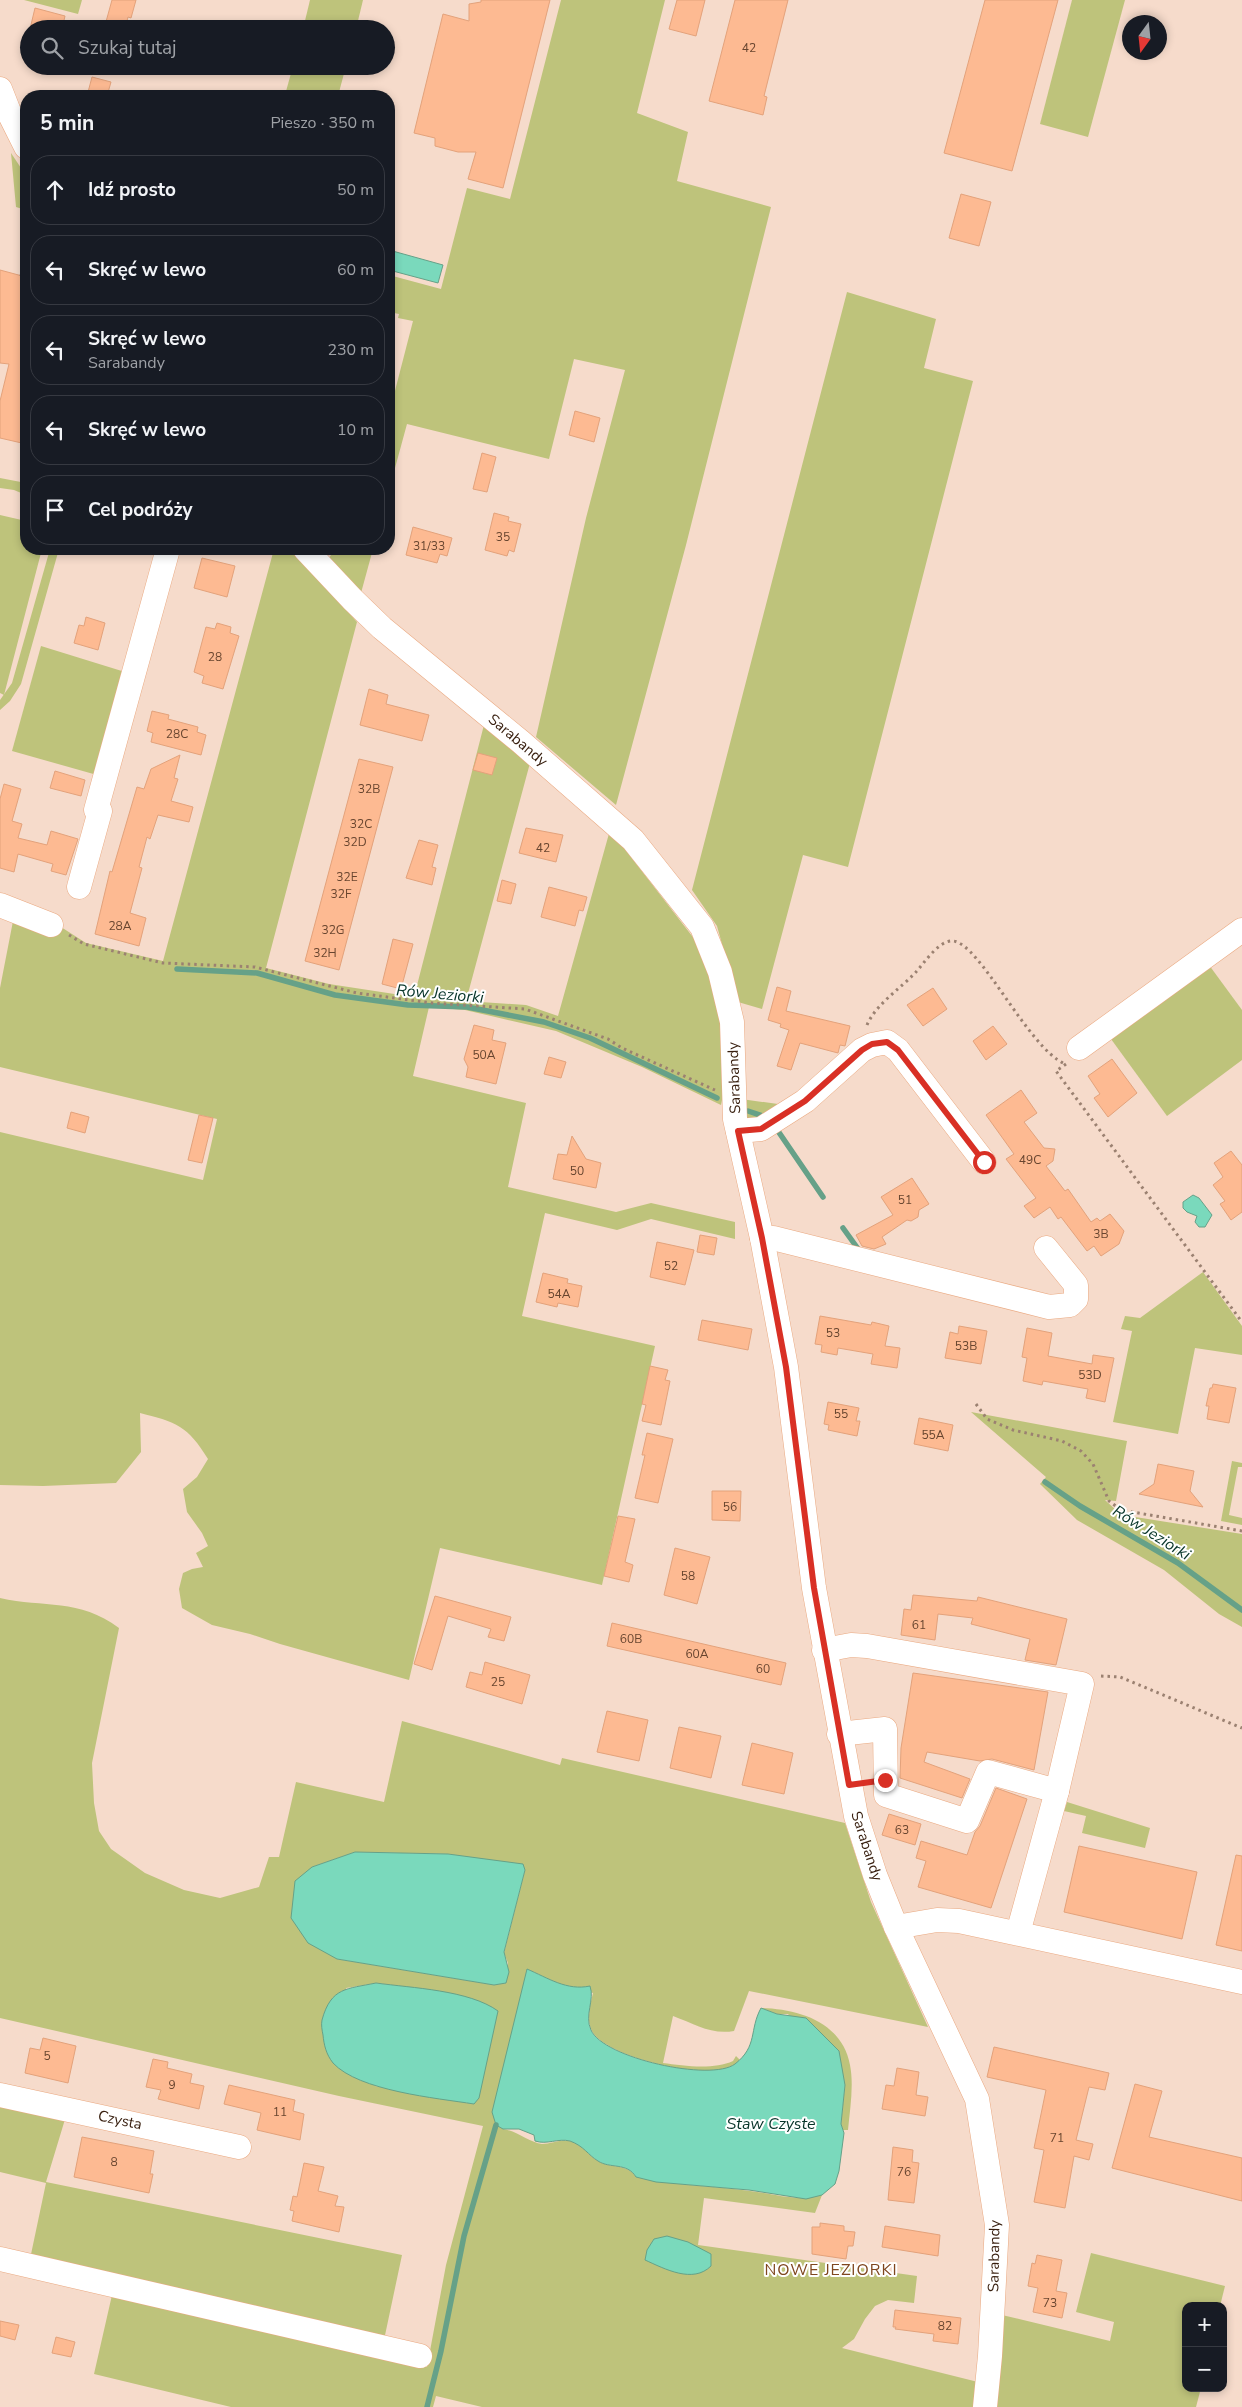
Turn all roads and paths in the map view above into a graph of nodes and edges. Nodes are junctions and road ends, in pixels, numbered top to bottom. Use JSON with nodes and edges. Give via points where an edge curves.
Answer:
{"nodes":[{"id":1,"x":0,"y":89,"type":"edge"},
{"id":2,"x":5,"y":117,"type":"edge"},
{"id":3,"x":20,"y":138,"type":"edge"},
{"id":4,"x":166,"y":555,"type":"edge"},
{"id":5,"x":311,"y":555,"type":"edge"},
{"id":6,"x":79,"y":887,"type":"dead end"},
{"id":7,"x":0,"y":905,"type":"edge"},
{"id":8,"x":52,"y":925,"type":"joint"},
{"id":9,"x":1242,"y":930,"type":"edge"},
{"id":10,"x":1079,"y":1048,"type":"dead end"},
{"id":11,"x":862,"y":1050,"type":"junction"},
{"id":12,"x":733,"y":1098,"type":"junction"},
{"id":13,"x":738,"y":1131,"type":"junction"},
{"id":14,"x":984,"y":1162,"type":"dead end"},
{"id":15,"x":762,"y":1238,"type":"junction"},
{"id":16,"x":1046,"y":1248,"type":"dead end"},
{"id":17,"x":1242,"y":1322,"type":"edge"},
{"id":18,"x":976,"y":1404,"type":"dead end"},
{"id":19,"x":1242,"y":1531,"type":"edge"},
{"id":20,"x":824,"y":1650,"type":"junction"},
{"id":21,"x":1082,"y":1684,"type":"junction"},
{"id":22,"x":1242,"y":1728,"type":"edge"},
{"id":23,"x":839,"y":1734,"type":"junction"},
{"id":24,"x":885,"y":1780,"type":"junction"},
{"id":25,"x":849,"y":1785,"type":"junction"},
{"id":26,"x":1057,"y":1791,"type":"junction"},
{"id":27,"x":896,"y":1927,"type":"junction"},
{"id":28,"x":1018,"y":1933,"type":"junction"},
{"id":29,"x":1242,"y":1982,"type":"edge"},
{"id":30,"x":0,"y":2095,"type":"edge"},
{"id":31,"x":239,"y":2147,"type":"dead end"},
{"id":32,"x":0,"y":2259,"type":"edge"},
{"id":33,"x":420,"y":2356,"type":"dead end"},
{"id":34,"x":984,"y":2407,"type":"edge"}],
"edges":[{"from":1,"to":2,"type":"street"},
{"from":2,"to":3,"type":"street"},
{"from":4,"to":6,"type":"street","via":[[96,810],[100,811]]},
{"from":5,"to":12,"type":"street","name":"Sarabandy","via":[[382,628],[633,840],[702,927],[729,1005]]},
{"from":7,"to":8,"type":"street"},
{"from":8,"to":12,"type":"path","via":[[84,944],[163,963],[255,967],[357,993],[432,1003],[525,1009],[608,1039]]},
{"from":9,"to":10,"type":"street"},
{"from":11,"to":13,"type":"street","via":[[805,1101],[761,1129]]},
{"from":11,"to":14,"type":"street","via":[[887,1042],[898,1050]]},
{"from":11,"to":17,"type":"path","via":[[872,1015],[940,946],[952,941],[963,945],[974,954],[1043,1048],[1065,1064],[1056,1071]]},
{"from":12,"to":13,"type":"street","name":"Sarabandy"},
{"from":13,"to":15,"type":"street","name":"Sarabandy"},
{"from":15,"to":16,"type":"street","via":[[773,1238],[1049,1307],[1070,1305],[1076,1299],[1076,1285]]},
{"from":15,"to":20,"type":"street","name":"Sarabandy","via":[[786,1367]]},
{"from":18,"to":19,"type":"path","via":[[986,1419],[1013,1430],[1062,1441],[1081,1451],[1093,1464],[1110,1501],[1121,1510]]},
{"from":20,"to":21,"type":"street","via":[[867,1646]]},
{"from":20,"to":23,"type":"street","name":"Sarabandy"},
{"from":21,"to":22,"type":"path","via":[[1094,1677],[1120,1677]]},
{"from":21,"to":26,"type":"street"},
{"from":23,"to":24,"type":"street","via":[[885,1729]]},
{"from":23,"to":25,"type":"street","name":"Sarabandy"},
{"from":24,"to":25,"type":"street"},
{"from":24,"to":26,"type":"street","via":[[886,1795],[967,1821],[988,1772]]},
{"from":25,"to":27,"type":"street","name":"Sarabandy","via":[[856,1816]]},
{"from":26,"to":28,"type":"street"},
{"from":27,"to":28,"type":"street","via":[[936,1920],[959,1920]]},
{"from":27,"to":34,"type":"street","name":"Sarabandy","via":[[977,2099],[997,2225]]},
{"from":28,"to":29,"type":"street"},
{"from":30,"to":31,"type":"street","name":"Czysta"},
{"from":32,"to":33,"type":"street"}]}
